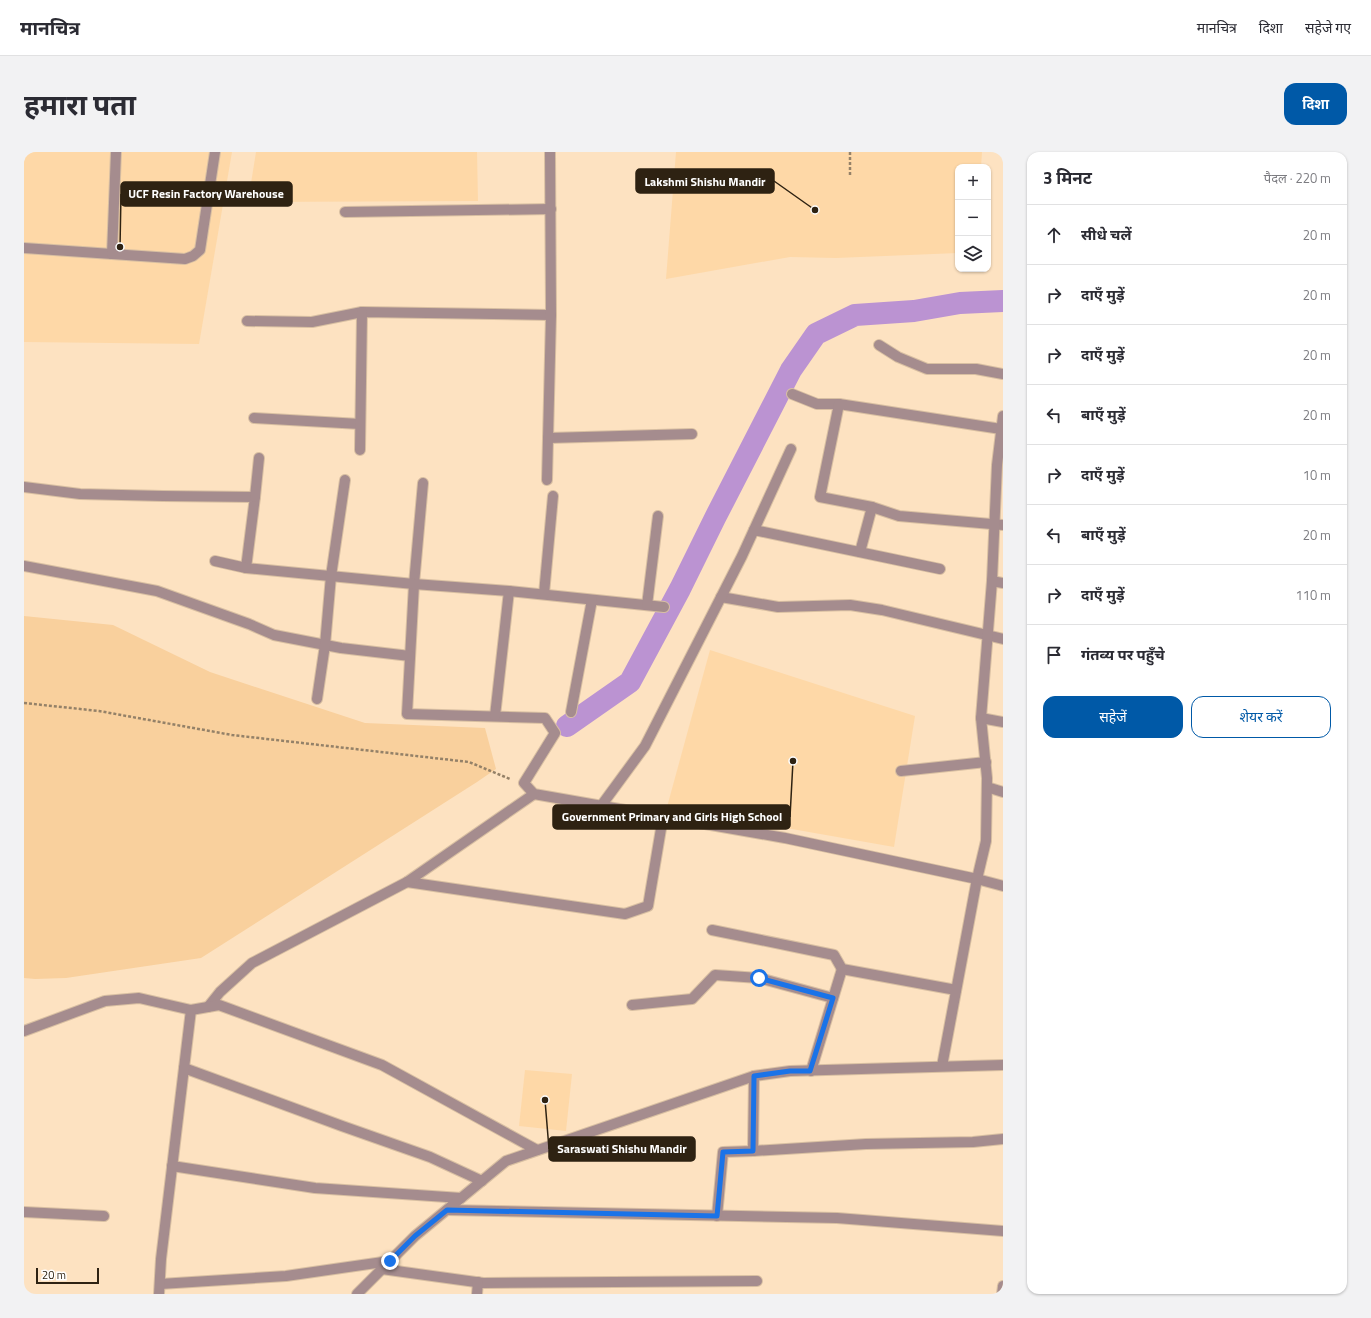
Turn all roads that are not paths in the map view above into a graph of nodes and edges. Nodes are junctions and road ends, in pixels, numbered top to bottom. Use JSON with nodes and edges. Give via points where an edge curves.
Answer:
{"nodes":[{"id":1,"x":116,"y":152,"type":"edge"},
{"id":2,"x":215,"y":152,"type":"edge"},
{"id":3,"x":550,"y":152,"type":"edge"},
{"id":4,"x":551,"y":209,"type":"junction"},
{"id":5,"x":346,"y":212,"type":"dead end"},
{"id":6,"x":24,"y":248,"type":"edge"},
{"id":7,"x":112,"y":254,"type":"junction"},
{"id":8,"x":362,"y":312,"type":"junction"},
{"id":9,"x":552,"y":315,"type":"junction"},
{"id":10,"x":247,"y":321,"type":"dead end"},
{"id":11,"x":879,"y":345,"type":"dead end"},
{"id":12,"x":1003,"y":374,"type":"edge"},
{"id":13,"x":792,"y":394,"type":"dead end"},
{"id":14,"x":840,"y":404,"type":"junction"},
{"id":15,"x":1003,"y":416,"type":"edge"},
{"id":16,"x":254,"y":418,"type":"dead end"},
{"id":17,"x":360,"y":424,"type":"junction"},
{"id":18,"x":1001,"y":429,"type":"junction"},
{"id":19,"x":692,"y":434,"type":"dead end"},
{"id":20,"x":548,"y":438,"type":"junction"},
{"id":21,"x":791,"y":449,"type":"dead end"},
{"id":22,"x":360,"y":450,"type":"dead end"},
{"id":23,"x":1003,"y":456,"type":"edge"},
{"id":24,"x":259,"y":458,"type":"dead end"},
{"id":25,"x":997,"y":465,"type":"junction"},
{"id":26,"x":345,"y":480,"type":"dead end"},
{"id":27,"x":547,"y":480,"type":"dead end"},
{"id":28,"x":424,"y":483,"type":"dead end"},
{"id":29,"x":24,"y":487,"type":"edge"},
{"id":30,"x":553,"y":496,"type":"dead end"},
{"id":31,"x":255,"y":497,"type":"junction"},
{"id":32,"x":872,"y":506,"type":"junction"},
{"id":33,"x":658,"y":516,"type":"dead end"},
{"id":34,"x":999,"y":524,"type":"edge"},
{"id":35,"x":754,"y":530,"type":"junction"},
{"id":36,"x":860,"y":552,"type":"junction"},
{"id":37,"x":215,"y":561,"type":"dead end"},
{"id":38,"x":24,"y":566,"type":"edge"},
{"id":39,"x":246,"y":568,"type":"junction"},
{"id":40,"x":940,"y":569,"type":"dead end"},
{"id":41,"x":331,"y":576,"type":"junction"},
{"id":42,"x":992,"y":581,"type":"junction"},
{"id":43,"x":414,"y":584,"type":"junction"},
{"id":44,"x":1003,"y":584,"type":"edge"},
{"id":45,"x":509,"y":590,"type":"junction"},
{"id":46,"x":544,"y":594,"type":"junction"},
{"id":47,"x":721,"y":597,"type":"junction"},
{"id":48,"x":592,"y":600,"type":"junction"},
{"id":49,"x":647,"y":605,"type":"junction"},
{"id":50,"x":664,"y":607,"type":"dead end"},
{"id":51,"x":989,"y":636,"type":"junction"},
{"id":52,"x":1003,"y":638,"type":"edge"},
{"id":53,"x":324,"y":645,"type":"junction"},
{"id":54,"x":410,"y":656,"type":"junction"},
{"id":55,"x":317,"y":699,"type":"dead end"},
{"id":56,"x":571,"y":712,"type":"dead end"},
{"id":57,"x":496,"y":716,"type":"junction"},
{"id":58,"x":981,"y":718,"type":"junction"},
{"id":59,"x":1003,"y":722,"type":"edge"},
{"id":60,"x":986,"y":762,"type":"junction"},
{"id":61,"x":901,"y":771,"type":"dead end"},
{"id":62,"x":987,"y":787,"type":"junction"},
{"id":63,"x":1003,"y":792,"type":"edge"},
{"id":64,"x":534,"y":794,"type":"junction"},
{"id":65,"x":601,"y":806,"type":"junction"},
{"id":66,"x":663,"y":817,"type":"junction"},
{"id":67,"x":977,"y":879,"type":"junction"},
{"id":68,"x":407,"y":882,"type":"junction"},
{"id":69,"x":1003,"y":886,"type":"edge"},
{"id":70,"x":712,"y":930,"type":"dead end"},
{"id":71,"x":842,"y":969,"type":"junction"},
{"id":72,"x":956,"y":990,"type":"junction"},
{"id":73,"x":833,"y":998,"type":"junction"},
{"id":74,"x":632,"y":1005,"type":"dead end"},
{"id":75,"x":208,"y":1007,"type":"junction"},
{"id":76,"x":191,"y":1010,"type":"junction"},
{"id":77,"x":24,"y":1031,"type":"edge"},
{"id":78,"x":1003,"y":1065,"type":"edge"},
{"id":79,"x":942,"y":1066,"type":"junction"},
{"id":80,"x":184,"y":1068,"type":"junction"},
{"id":81,"x":810,"y":1071,"type":"junction"},
{"id":82,"x":754,"y":1076,"type":"junction"},
{"id":83,"x":1003,"y":1139,"type":"edge"},
{"id":84,"x":537,"y":1150,"type":"junction"},
{"id":85,"x":753,"y":1151,"type":"junction"},
{"id":86,"x":172,"y":1166,"type":"junction"},
{"id":87,"x":482,"y":1181,"type":"junction"},
{"id":88,"x":461,"y":1198,"type":"junction"},
{"id":89,"x":447,"y":1210,"type":"junction"},
{"id":90,"x":24,"y":1212,"type":"edge"},
{"id":91,"x":104,"y":1216,"type":"dead end"},
{"id":92,"x":717,"y":1216,"type":"junction"},
{"id":93,"x":1003,"y":1231,"type":"edge"},
{"id":94,"x":390,"y":1261,"type":"junction"},
{"id":95,"x":382,"y":1269,"type":"junction"},
{"id":96,"x":757,"y":1281,"type":"dead end"},
{"id":97,"x":478,"y":1282,"type":"junction"},
{"id":98,"x":1003,"y":1286,"type":"edge"},
{"id":99,"x":160,"y":1289,"type":"edge"},
{"id":100,"x":357,"y":1294,"type":"edge"},
{"id":101,"x":477,"y":1294,"type":"edge"},
{"id":102,"x":1002,"y":1294,"type":"edge"}],
"edges":[{"from":1,"to":7,"type":"street"},
{"from":2,"to":7,"type":"street","via":[[200,250],[185,259]]},
{"from":3,"to":4,"type":"street"},
{"from":4,"to":5,"type":"street"},
{"from":4,"to":9,"type":"street"},
{"from":6,"to":7,"type":"street"},
{"from":8,"to":9,"type":"street"},
{"from":8,"to":10,"type":"street","via":[[312,322]]},
{"from":8,"to":17,"type":"street"},
{"from":9,"to":20,"type":"street"},
{"from":11,"to":12,"type":"street","via":[[898,357],[927,369],[976,369]]},
{"from":13,"to":14,"type":"street","via":[[817,404]]},
{"from":14,"to":18,"type":"street"},
{"from":14,"to":32,"type":"street","via":[[820,496]]},
{"from":15,"to":18,"type":"street"},
{"from":16,"to":17,"type":"street"},
{"from":17,"to":22,"type":"street"},
{"from":18,"to":25,"type":"street"},
{"from":19,"to":20,"type":"street"},
{"from":20,"to":27,"type":"street"},
{"from":21,"to":35,"type":"street"},
{"from":23,"to":25,"type":"street"},
{"from":24,"to":31,"type":"street"},
{"from":25,"to":34,"type":"street"},
{"from":26,"to":41,"type":"street"},
{"from":28,"to":43,"type":"street"},
{"from":29,"to":31,"type":"street","via":[[80,494]]},
{"from":30,"to":46,"type":"street"},
{"from":31,"to":39,"type":"street"},
{"from":32,"to":34,"type":"street","via":[[899,516]]},
{"from":32,"to":36,"type":"street"},
{"from":33,"to":49,"type":"street"},
{"from":34,"to":42,"type":"street"},
{"from":35,"to":36,"type":"street"},
{"from":35,"to":47,"type":"street"},
{"from":36,"to":40,"type":"street"},
{"from":37,"to":39,"type":"street"},
{"from":38,"to":53,"type":"street","via":[[157,591],[274,635]]},
{"from":39,"to":41,"type":"street"},
{"from":41,"to":43,"type":"street"},
{"from":41,"to":53,"type":"street"},
{"from":42,"to":44,"type":"street"},
{"from":42,"to":51,"type":"street"},
{"from":43,"to":45,"type":"street"},
{"from":43,"to":54,"type":"street"},
{"from":45,"to":46,"type":"street"},
{"from":45,"to":57,"type":"street"},
{"from":46,"to":48,"type":"street"},
{"from":47,"to":51,"type":"street","via":[[778,606],[850,605],[882,610]]},
{"from":47,"to":65,"type":"street","via":[[645,746]]},
{"from":48,"to":49,"type":"street"},
{"from":48,"to":56,"type":"street"},
{"from":49,"to":50,"type":"street"},
{"from":51,"to":52,"type":"street"},
{"from":51,"to":58,"type":"street"},
{"from":53,"to":54,"type":"street"},
{"from":53,"to":55,"type":"street"},
{"from":54,"to":57,"type":"street","via":[[407,714]]},
{"from":57,"to":64,"type":"street","via":[[545,718],[554,733],[524,783]]},
{"from":58,"to":59,"type":"street"},
{"from":58,"to":60,"type":"street"},
{"from":60,"to":61,"type":"street"},
{"from":60,"to":62,"type":"street"},
{"from":62,"to":63,"type":"street"},
{"from":62,"to":67,"type":"street","via":[[986,840]]},
{"from":64,"to":65,"type":"street"},
{"from":64,"to":68,"type":"street"},
{"from":65,"to":66,"type":"street"},
{"from":66,"to":67,"type":"street","via":[[785,838]]},
{"from":66,"to":68,"type":"street","via":[[648,906],[625,914]]},
{"from":67,"to":69,"type":"street"},
{"from":67,"to":72,"type":"street"},
{"from":68,"to":75,"type":"street","via":[[252,963],[220,992]]},
{"from":70,"to":71,"type":"street","via":[[834,955]]},
{"from":71,"to":72,"type":"street"},
{"from":71,"to":73,"type":"street"},
{"from":72,"to":79,"type":"street"},
{"from":73,"to":74,"type":"street","via":[[759,978],[715,975],[692,999]]},
{"from":73,"to":81,"type":"street"},
{"from":75,"to":76,"type":"street"},
{"from":75,"to":84,"type":"street","via":[[219,1005],[382,1065]]},
{"from":76,"to":77,"type":"street","via":[[139,998],[105,1001]]},
{"from":76,"to":80,"type":"street"},
{"from":78,"to":79,"type":"street"},
{"from":79,"to":81,"type":"street"},
{"from":80,"to":86,"type":"street"},
{"from":80,"to":87,"type":"street","via":[[430,1157]]},
{"from":81,"to":82,"type":"street"},
{"from":82,"to":84,"type":"street"},
{"from":82,"to":85,"type":"street"},
{"from":83,"to":85,"type":"street"},
{"from":84,"to":87,"type":"street","via":[[506,1161]]},
{"from":85,"to":92,"type":"street","via":[[723,1152]]},
{"from":86,"to":88,"type":"street","via":[[314,1188]]},
{"from":86,"to":99,"type":"street"},
{"from":87,"to":88,"type":"street"},
{"from":88,"to":89,"type":"street"},
{"from":89,"to":92,"type":"street"},
{"from":89,"to":94,"type":"street"},
{"from":90,"to":91,"type":"street"},
{"from":92,"to":93,"type":"street","via":[[837,1218]]},
{"from":94,"to":95,"type":"street"},
{"from":94,"to":99,"type":"street","via":[[286,1276]]},
{"from":95,"to":97,"type":"street"},
{"from":95,"to":100,"type":"street"},
{"from":96,"to":97,"type":"street"},
{"from":97,"to":101,"type":"street"},
{"from":98,"to":102,"type":"street"}]}
